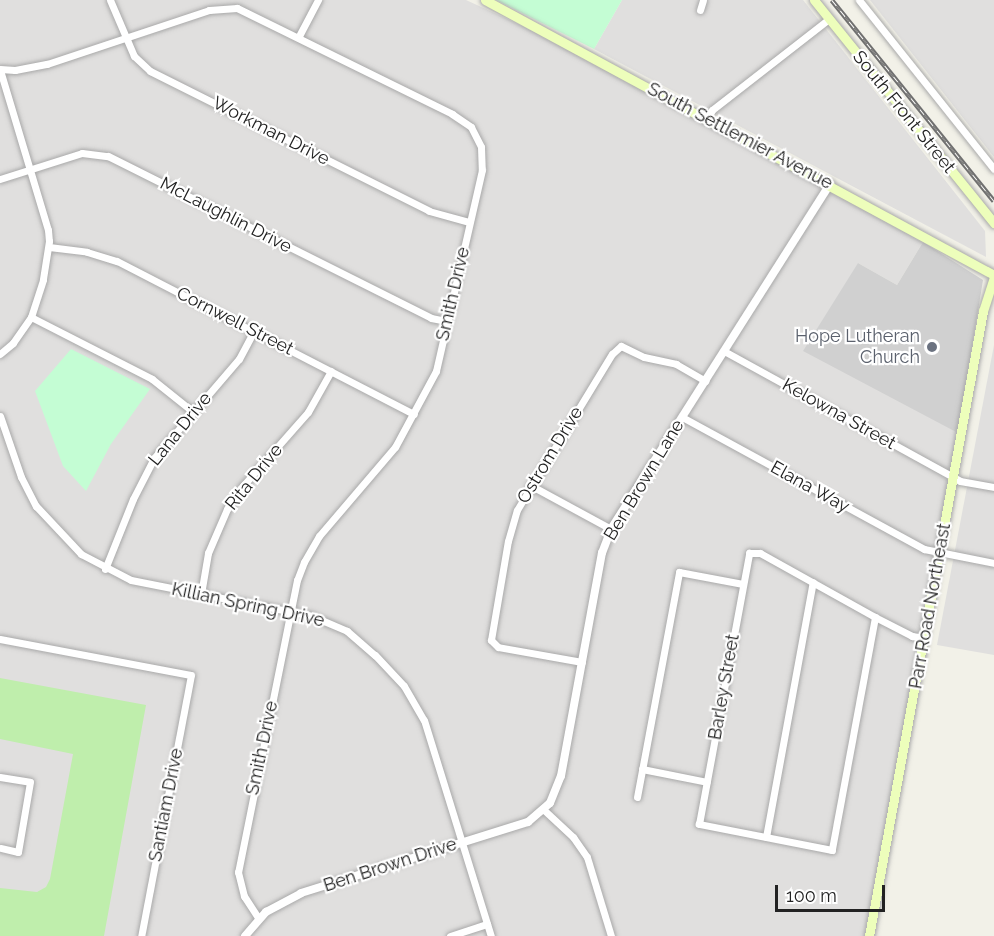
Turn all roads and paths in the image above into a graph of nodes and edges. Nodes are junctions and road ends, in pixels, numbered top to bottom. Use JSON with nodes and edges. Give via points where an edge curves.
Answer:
{"nodes":[{"id":1,"x":110,"y":0,"type":"edge"},
{"id":2,"x":318,"y":0,"type":"edge"},
{"id":3,"x":485,"y":0,"type":"edge"},
{"id":4,"x":703,"y":0,"type":"edge"},
{"id":5,"x":814,"y":0,"type":"edge"},
{"id":6,"x":859,"y":0,"type":"edge"},
{"id":7,"x":700,"y":10,"type":"dead end"},
{"id":8,"x":828,"y":19,"type":"junction"},
{"id":9,"x":299,"y":36,"type":"junction"},
{"id":10,"x":126,"y":37,"type":"junction"},
{"id":11,"x":0,"y":69,"type":"edge"},
{"id":12,"x":708,"y":118,"type":"junction"},
{"id":13,"x":994,"y":169,"type":"edge"},
{"id":14,"x":30,"y":170,"type":"junction"},
{"id":15,"x":0,"y":179,"type":"edge"},
{"id":16,"x":830,"y":184,"type":"junction"},
{"id":17,"x":470,"y":222,"type":"junction"},
{"id":18,"x":994,"y":223,"type":"edge"},
{"id":19,"x":49,"y":248,"type":"junction"},
{"id":20,"x":994,"y":276,"type":"edge"},
{"id":21,"x":31,"y":317,"type":"junction"},
{"id":22,"x":446,"y":321,"type":"junction"},
{"id":23,"x":254,"y":331,"type":"junction"},
{"id":24,"x":724,"y":351,"type":"junction"},
{"id":25,"x":0,"y":354,"type":"edge"},
{"id":26,"x":331,"y":371,"type":"junction"},
{"id":27,"x":705,"y":381,"type":"junction"},
{"id":28,"x":192,"y":411,"type":"junction"},
{"id":29,"x":414,"y":414,"type":"junction"},
{"id":30,"x":0,"y":416,"type":"edge"},
{"id":31,"x":682,"y":417,"type":"junction"},
{"id":32,"x":953,"y":477,"type":"junction"},
{"id":33,"x":530,"y":485,"type":"junction"},
{"id":34,"x":994,"y":487,"type":"edge"},
{"id":35,"x":611,"y":529,"type":"junction"},
{"id":36,"x":940,"y":553,"type":"junction"},
{"id":37,"x":994,"y":563,"type":"edge"},
{"id":38,"x":105,"y":569,"type":"junction"},
{"id":39,"x":813,"y":582,"type":"junction"},
{"id":40,"x":743,"y":584,"type":"junction"},
{"id":41,"x":201,"y":594,"type":"junction"},
{"id":42,"x":290,"y":612,"type":"junction"},
{"id":43,"x":875,"y":617,"type":"junction"},
{"id":44,"x":924,"y":638,"type":"junction"},
{"id":45,"x":0,"y":639,"type":"edge"},
{"id":46,"x":582,"y":662,"type":"junction"},
{"id":47,"x":642,"y":769,"type":"junction"},
{"id":48,"x":0,"y":777,"type":"edge"},
{"id":49,"x":706,"y":782,"type":"junction"},
{"id":50,"x":637,"y":797,"type":"dead end"},
{"id":51,"x":544,"y":810,"type":"junction"},
{"id":52,"x":766,"y":837,"type":"junction"},
{"id":53,"x":462,"y":842,"type":"junction"},
{"id":54,"x":0,"y":848,"type":"edge"},
{"id":55,"x":259,"y":919,"type":"junction"},
{"id":56,"x":487,"y":924,"type":"junction"},
{"id":57,"x":141,"y":936,"type":"edge"},
{"id":58,"x":245,"y":936,"type":"edge"},
{"id":59,"x":450,"y":936,"type":"edge"},
{"id":60,"x":491,"y":936,"type":"edge"},
{"id":61,"x":611,"y":936,"type":"edge"},
{"id":62,"x":869,"y":936,"type":"edge"}],
"edges":[{"from":1,"to":10,"type":"street","name":"Workman Drive"},
{"from":2,"to":9,"type":"street"},
{"from":3,"to":12,"type":"main road","name":"South Settlemier Avenue"},
{"from":4,"to":7,"type":"street"},
{"from":5,"to":8,"type":"main road","name":"South Front Street"},
{"from":6,"to":13,"type":"street"},
{"from":8,"to":12,"type":"street","via":[[712,110]]},
{"from":8,"to":18,"type":"main road","name":"South Front Street"},
{"from":9,"to":10,"type":"street","name":"Smith Drive","via":[[248,11],[231,8],[208,10]]},
{"from":9,"to":17,"type":"street","name":"Smith Drive","via":[[471,127],[479,141],[483,162]]},
{"from":10,"to":11,"type":"street","name":"Smith Drive","via":[[47,64]]},
{"from":10,"to":17,"type":"street","name":"Workman Drive","via":[[134,56],[150,71],[429,211]]},
{"from":11,"to":14,"type":"street"},
{"from":12,"to":16,"type":"main road","name":"South Settlemier Avenue"},
{"from":14,"to":15,"type":"street","name":"McLaughlin Drive"},
{"from":14,"to":19,"type":"street","via":[[48,230]]},
{"from":14,"to":22,"type":"street","name":"McLaughlin Drive","via":[[82,153],[108,156],[431,318]]},
{"from":16,"to":20,"type":"main road","name":"South Settlemier Avenue"},
{"from":16,"to":24,"type":"street","name":"Ben Brown Lane"},
{"from":17,"to":22,"type":"street","name":"Smith Drive"},
{"from":19,"to":21,"type":"street"},
{"from":19,"to":23,"type":"street","name":"Cornwell Street","via":[[87,252],[117,261]]},
{"from":20,"to":32,"type":"main road","name":"Parr Road Northeast","via":[[983,311]]},
{"from":21,"to":25,"type":"street"},
{"from":21,"to":28,"type":"street","via":[[152,379]]},
{"from":22,"to":29,"type":"street","name":"Smith Drive","via":[[436,371]]},
{"from":23,"to":26,"type":"street","name":"Cornwell Street"},
{"from":23,"to":28,"type":"street","name":"Lana Drive","via":[[239,359]]},
{"from":24,"to":27,"type":"street","name":"Ben Brown Lane"},
{"from":24,"to":32,"type":"street","name":"Kelowna Street"},
{"from":26,"to":29,"type":"street","name":"Cornwell Street"},
{"from":26,"to":41,"type":"street","name":"Rita Drive","via":[[308,412],[227,509],[208,553]]},
{"from":27,"to":31,"type":"street","name":"Ben Brown Lane"},
{"from":27,"to":33,"type":"street","name":"Ostrom Drive","via":[[676,364],[644,357],[621,346],[612,354]]},
{"from":28,"to":38,"type":"street","name":"Lana Drive","via":[[154,458]]},
{"from":29,"to":42,"type":"street","name":"Smith Drive","via":[[395,447],[308,553]]},
{"from":30,"to":38,"type":"street","name":"Killian Spring Drive","via":[[21,477],[36,506],[81,555]]},
{"from":31,"to":35,"type":"street","name":"Ben Brown Lane"},
{"from":31,"to":36,"type":"street","name":"Elana Way","via":[[924,549]]},
{"from":32,"to":34,"type":"street","name":"Kelowna Street"},
{"from":32,"to":36,"type":"main road","name":"Parr Road Northeast"},
{"from":33,"to":35,"type":"street"},
{"from":33,"to":46,"type":"street","name":"Ostrom Drive","via":[[508,541],[491,635],[494,645]]},
{"from":35,"to":46,"type":"street","name":"Ben Brown Lane","via":[[602,553]]},
{"from":36,"to":37,"type":"street","name":"Elana Way"},
{"from":36,"to":44,"type":"main road","name":"Parr Road Northeast"},
{"from":38,"to":41,"type":"street","name":"Killian Spring Drive","via":[[131,580]]},
{"from":39,"to":40,"type":"street","name":"Barley Street","via":[[752,552]]},
{"from":39,"to":43,"type":"street"},
{"from":39,"to":52,"type":"street"},
{"from":40,"to":47,"type":"street","via":[[679,572]]},
{"from":40,"to":49,"type":"street","name":"Barley Street"},
{"from":41,"to":42,"type":"street","name":"Killian Spring Drive"},
{"from":42,"to":53,"type":"street","name":"Killian Spring Drive","via":[[335,625],[358,638],[404,686],[424,720]]},
{"from":42,"to":55,"type":"street","name":"Smith Drive","via":[[238,872],[244,896]]},
{"from":43,"to":44,"type":"street"},
{"from":43,"to":52,"type":"street","via":[[832,850]]},
{"from":44,"to":62,"type":"main road","name":"Parr Road Northeast"},
{"from":45,"to":57,"type":"street","name":"Santiam Drive","via":[[191,675]]},
{"from":46,"to":51,"type":"street","name":"Ben Brown Lane","via":[[558,785]]},
{"from":47,"to":49,"type":"street"},
{"from":47,"to":50,"type":"street"},
{"from":48,"to":54,"type":"street","via":[[30,782],[18,852]]},
{"from":49,"to":52,"type":"street","name":"Barley Street","via":[[699,824]]},
{"from":51,"to":53,"type":"street","name":"Ben Brown Drive","via":[[528,822]]},
{"from":51,"to":61,"type":"street","via":[[573,837],[586,857]]},
{"from":53,"to":55,"type":"street","name":"Ben Brown Drive","via":[[301,893]]},
{"from":53,"to":56,"type":"street","name":"Killian Spring Drive"},
{"from":55,"to":58,"type":"street","name":"Ben Brown Drive"},
{"from":56,"to":59,"type":"street"},
{"from":56,"to":60,"type":"street","name":"Killian Spring Drive"}]}
